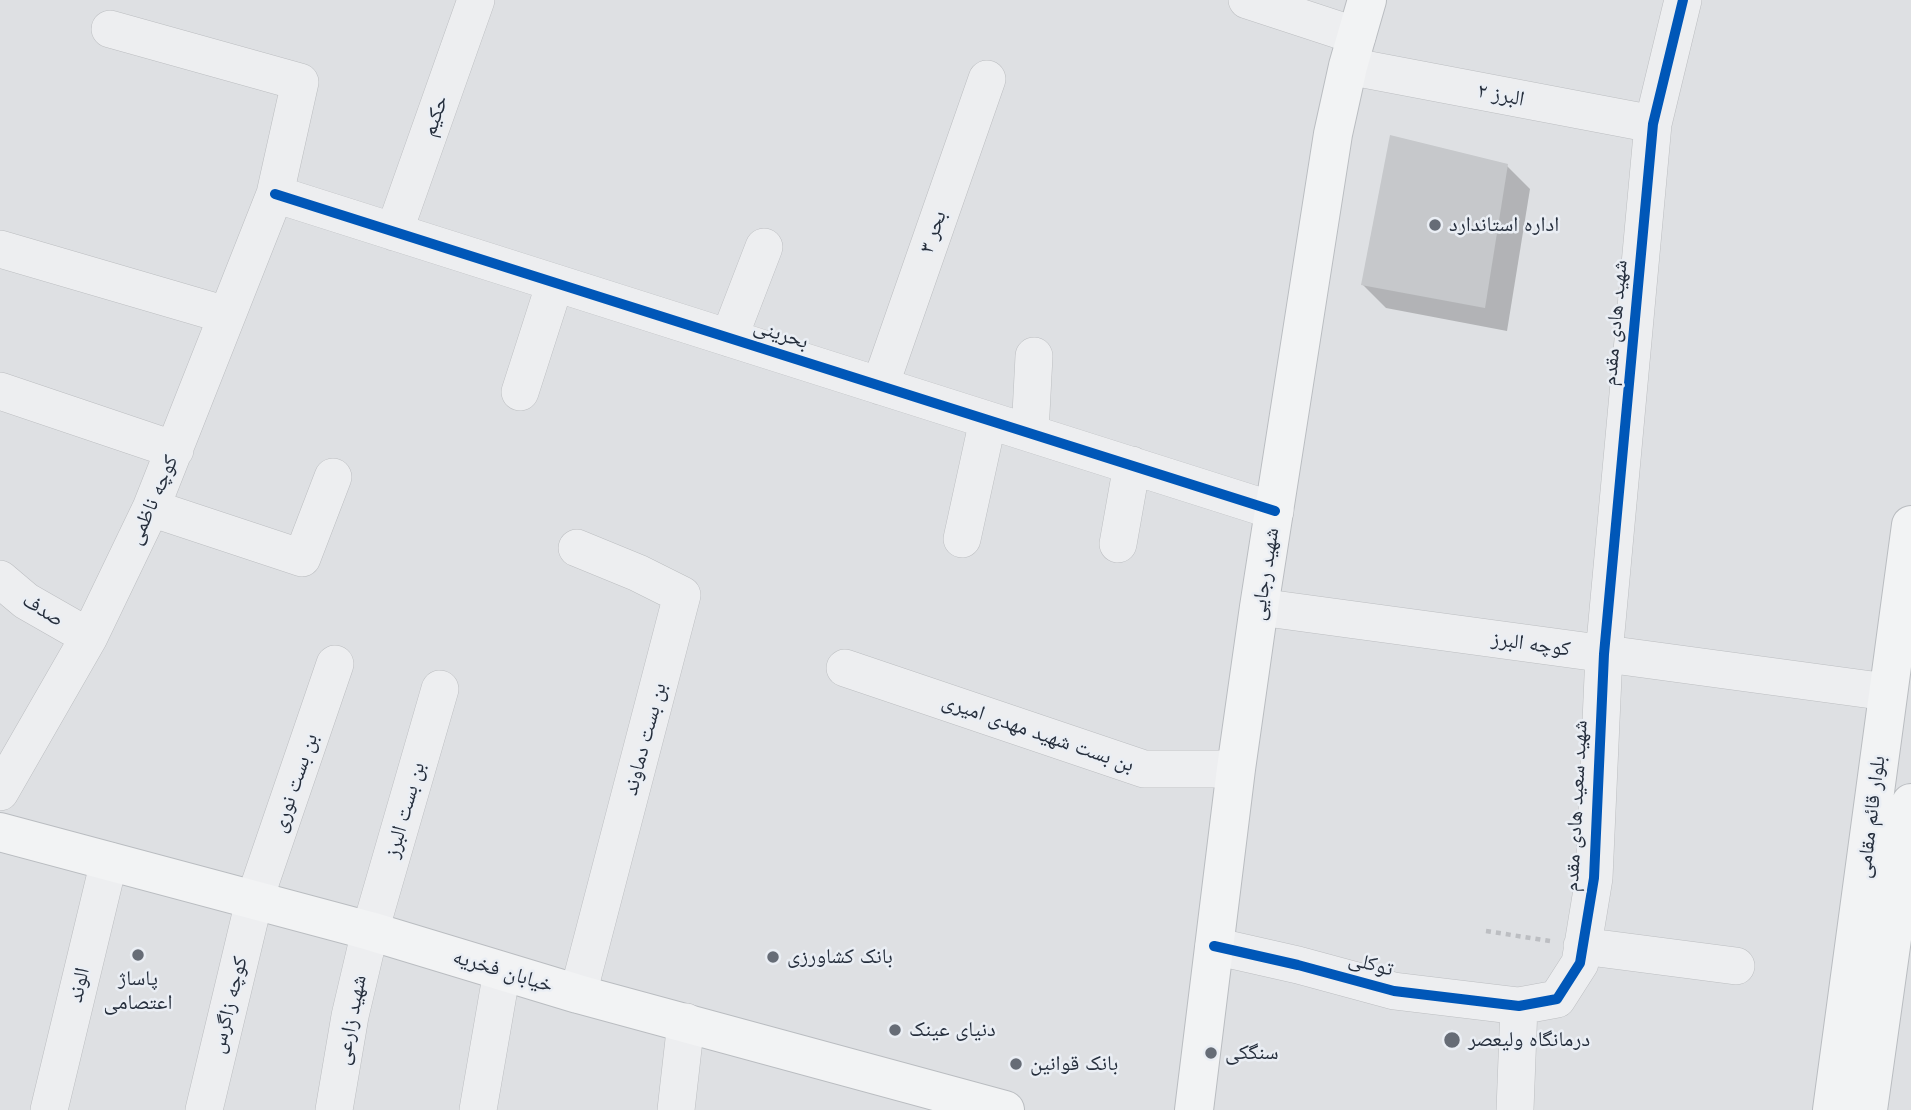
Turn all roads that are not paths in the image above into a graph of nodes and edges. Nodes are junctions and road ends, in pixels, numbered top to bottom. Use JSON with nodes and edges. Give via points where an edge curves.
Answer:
{"nodes":[{"id":1,"x":476,"y":0,"type":"edge"},
{"id":2,"x":1247,"y":0,"type":"edge"},
{"id":3,"x":1367,"y":0,"type":"edge"},
{"id":4,"x":1683,"y":0,"type":"edge"},
{"id":5,"x":110,"y":29,"type":"dead end"},
{"id":6,"x":1353,"y":51,"type":"junction"},
{"id":7,"x":987,"y":79,"type":"dead end"},
{"id":8,"x":1653,"y":124,"type":"junction"},
{"id":9,"x":275,"y":194,"type":"junction"},
{"id":10,"x":394,"y":232,"type":"junction"},
{"id":11,"x":764,"y":247,"type":"dead end"},
{"id":12,"x":0,"y":249,"type":"edge"},
{"id":13,"x":555,"y":283,"type":"junction"},
{"id":14,"x":226,"y":315,"type":"junction"},
{"id":15,"x":729,"y":338,"type":"junction"},
{"id":16,"x":1034,"y":356,"type":"dead end"},
{"id":17,"x":880,"y":386,"type":"junction"},
{"id":18,"x":0,"y":391,"type":"edge"},
{"id":19,"x":520,"y":392,"type":"dead end"},
{"id":20,"x":988,"y":420,"type":"junction"},
{"id":21,"x":1030,"y":433,"type":"junction"},
{"id":22,"x":175,"y":450,"type":"junction"},
{"id":23,"x":1132,"y":466,"type":"junction"},
{"id":24,"x":333,"y":477,"type":"dead end"},
{"id":25,"x":151,"y":509,"type":"junction"},
{"id":26,"x":1275,"y":511,"type":"junction"},
{"id":27,"x":1911,"y":525,"type":"edge"},
{"id":28,"x":962,"y":540,"type":"dead end"},
{"id":29,"x":1118,"y":544,"type":"dead end"},
{"id":30,"x":577,"y":548,"type":"dead end"},
{"id":31,"x":0,"y":579,"type":"edge"},
{"id":32,"x":1259,"y":607,"type":"junction"},
{"id":33,"x":89,"y":637,"type":"junction"},
{"id":34,"x":1604,"y":653,"type":"junction"},
{"id":35,"x":335,"y":664,"type":"dead end"},
{"id":36,"x":845,"y":668,"type":"dead end"},
{"id":37,"x":440,"y":689,"type":"dead end"},
{"id":38,"x":1887,"y":692,"type":"junction"},
{"id":39,"x":1236,"y":769,"type":"junction"},
{"id":40,"x":0,"y":792,"type":"edge"},
{"id":41,"x":1911,"y":803,"type":"edge"},
{"id":42,"x":0,"y":832,"type":"edge"},
{"id":43,"x":108,"y":861,"type":"junction"},
{"id":44,"x":254,"y":901,"type":"junction"},
{"id":45,"x":370,"y":931,"type":"junction"},
{"id":46,"x":1214,"y":946,"type":"junction"},
{"id":47,"x":1582,"y":946,"type":"junction"},
{"id":48,"x":1735,"y":966,"type":"dead end"},
{"id":49,"x":502,"y":971,"type":"junction"},
{"id":50,"x":578,"y":994,"type":"junction"},
{"id":51,"x":1519,"y":1006,"type":"junction"},
{"id":52,"x":686,"y":1022,"type":"junction"},
{"id":53,"x":49,"y":1110,"type":"edge"},
{"id":54,"x":204,"y":1110,"type":"edge"},
{"id":55,"x":334,"y":1110,"type":"edge"},
{"id":56,"x":478,"y":1110,"type":"edge"},
{"id":57,"x":676,"y":1110,"type":"edge"},
{"id":58,"x":1005,"y":1110,"type":"edge"},
{"id":59,"x":1194,"y":1110,"type":"edge"},
{"id":60,"x":1515,"y":1110,"type":"edge"},
{"id":61,"x":1832,"y":1110,"type":"edge"},
{"id":62,"x":1868,"y":1110,"type":"edge"}],
"edges":[{"from":1,"to":10,"type":"street","name":"حکیم"},
{"from":2,"to":6,"type":"street","name":"البرز ۲"},
{"from":3,"to":6,"type":"main road","name":"شهید رجایی"},
{"from":4,"to":8,"type":"street","name":"شهید هادی مقدم"},
{"from":5,"to":9,"type":"street","name":"کوچه ناظمی","via":[[300,82]]},
{"from":6,"to":8,"type":"street","name":"البرز ۲"},
{"from":6,"to":26,"type":"main road","name":"شهید رجایی","via":[[1333,134]]},
{"from":7,"to":17,"type":"street","name":"بحر ۳"},
{"from":8,"to":34,"type":"street","name":"شهید هادی مقدم"},
{"from":9,"to":10,"type":"street","name":"بحرینی"},
{"from":9,"to":14,"type":"street","name":"کوچه ناظمی"},
{"from":10,"to":13,"type":"street","name":"بحرینی"},
{"from":11,"to":15,"type":"street"},
{"from":12,"to":14,"type":"street"},
{"from":13,"to":15,"type":"street","name":"بحرینی"},
{"from":13,"to":19,"type":"street"},
{"from":14,"to":22,"type":"street","name":"کوچه ناظمی"},
{"from":15,"to":17,"type":"street","name":"بحرینی"},
{"from":16,"to":21,"type":"street"},
{"from":17,"to":20,"type":"street","name":"بحرینی"},
{"from":18,"to":22,"type":"street"},
{"from":20,"to":21,"type":"street","name":"بحرینی"},
{"from":20,"to":28,"type":"street"},
{"from":21,"to":23,"type":"street","name":"بحرینی"},
{"from":22,"to":25,"type":"street","name":"کوچه ناظمی"},
{"from":23,"to":26,"type":"street","name":"بحرینی"},
{"from":23,"to":29,"type":"street"},
{"from":24,"to":25,"type":"street","via":[[302,558]]},
{"from":25,"to":33,"type":"street","name":"کوچه ناظمی"},
{"from":26,"to":32,"type":"main road","name":"شهید رجایی"},
{"from":27,"to":38,"type":"main road","name":"بلوار قائم مقامی"},
{"from":30,"to":50,"type":"street","name":"بن بست دماوند","via":[[682,595]]},
{"from":31,"to":33,"type":"street","name":"صدف","via":[[26,601]]},
{"from":32,"to":34,"type":"street","name":"کوچه البرز"},
{"from":32,"to":39,"type":"main road","name":"شهید رجایی"},
{"from":33,"to":40,"type":"street","name":"کوچه ناظمی"},
{"from":34,"to":38,"type":"street","name":"کوچه البرز"},
{"from":34,"to":47,"type":"street","name":"شهید سعید هادی مقدم","via":[[1594,878]]},
{"from":35,"to":44,"type":"street","name":"بن بست نوری"},
{"from":36,"to":39,"type":"street","name":"بن بست شهید مهدی امیری","via":[[1144,769]]},
{"from":37,"to":45,"type":"street","name":"بن بست البرز"},
{"from":38,"to":61,"type":"main road","name":"بلوار قائم مقامی"},
{"from":39,"to":46,"type":"main road","name":"شهید رجایی"},
{"from":41,"to":62,"type":"main road","name":"بلوار قائم مقامی"},
{"from":42,"to":43,"type":"main road","name":"خیابان فخریه"},
{"from":43,"to":44,"type":"main road","name":"خیابان فخریه"},
{"from":43,"to":53,"type":"street","name":"الوند"},
{"from":44,"to":45,"type":"main road","name":"خیابان فخریه"},
{"from":44,"to":54,"type":"street","name":"کوچه زاگرس"},
{"from":45,"to":49,"type":"main road","name":"خیابان فخریه"},
{"from":45,"to":55,"type":"street","name":"شهید زارعی"},
{"from":46,"to":51,"type":"street","name":"توکلی","via":[[1394,990]]},
{"from":46,"to":59,"type":"main road","name":"شهید رجایی"},
{"from":47,"to":48,"type":"street"},
{"from":47,"to":51,"type":"street","name":"شهید سعید هادی مقدم","via":[[1580,963],[1557,999]]},
{"from":49,"to":50,"type":"main road","name":"خیابان فخریه"},
{"from":49,"to":56,"type":"street"},
{"from":50,"to":52,"type":"main road","name":"خیابان فخریه"},
{"from":51,"to":60,"type":"street"},
{"from":52,"to":57,"type":"street"},
{"from":52,"to":58,"type":"main road","name":"خیابان فخریه"}]}
